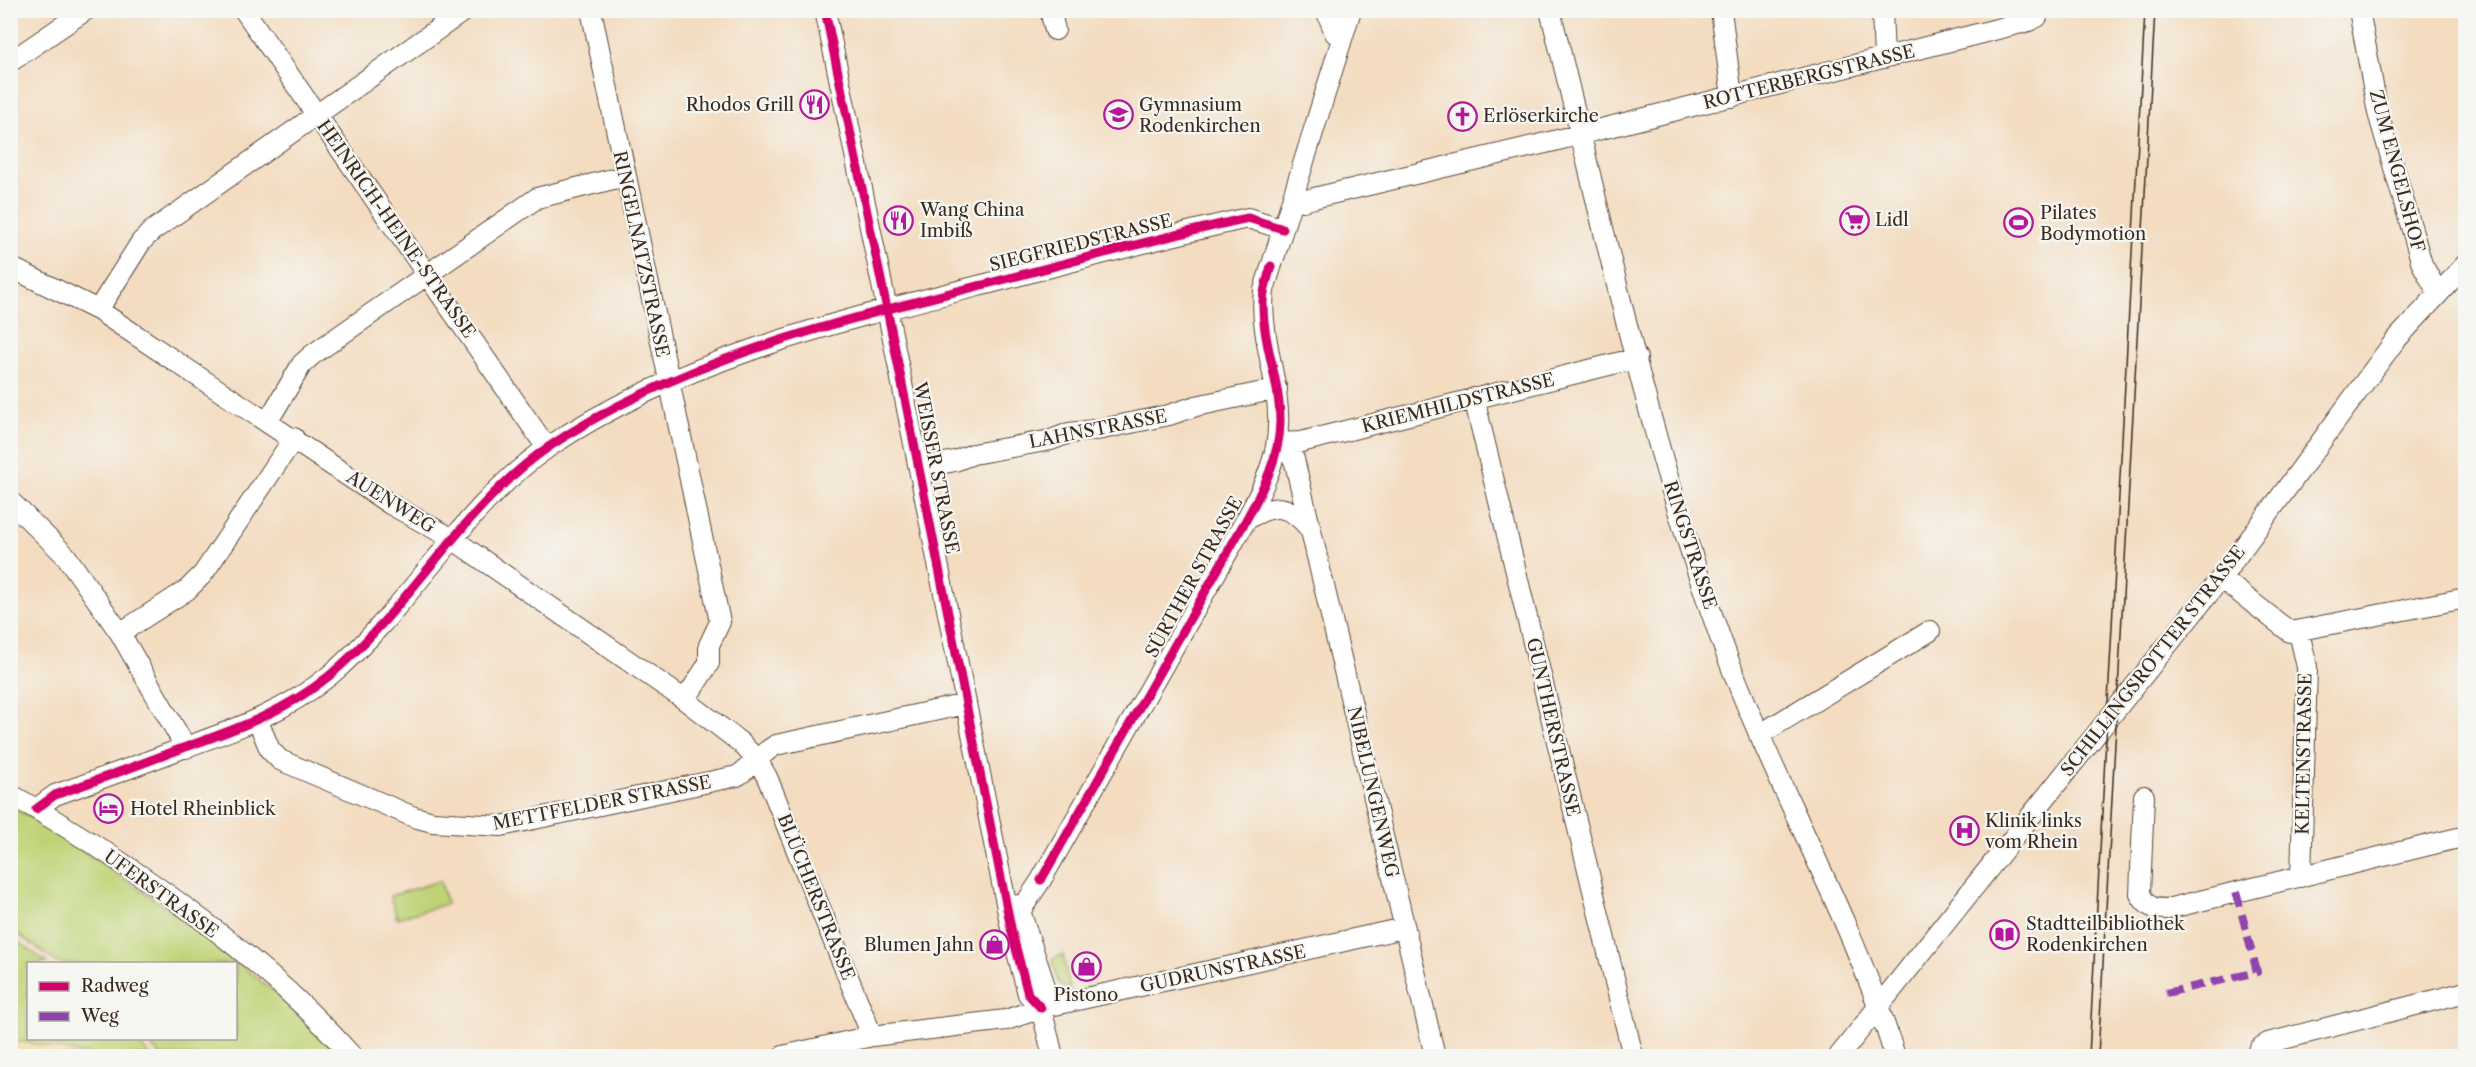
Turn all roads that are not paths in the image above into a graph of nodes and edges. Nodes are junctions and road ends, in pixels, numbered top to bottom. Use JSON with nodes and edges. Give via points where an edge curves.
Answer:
{"nodes":[{"id":1,"x":86,"y":10,"type":"edge"},
{"id":2,"x":244,"y":10,"type":"edge"},
{"id":3,"x":465,"y":10,"type":"edge"},
{"id":4,"x":591,"y":10,"type":"edge"},
{"id":5,"x":825,"y":10,"type":"edge"},
{"id":6,"x":1050,"y":10,"type":"edge"},
{"id":7,"x":1326,"y":10,"type":"edge"},
{"id":8,"x":1351,"y":10,"type":"edge"},
{"id":9,"x":1550,"y":10,"type":"edge"},
{"id":10,"x":1721,"y":10,"type":"edge"},
{"id":11,"x":1882,"y":10,"type":"edge"},
{"id":12,"x":2359,"y":10,"type":"edge"},
{"id":13,"x":2038,"y":14,"type":"edge"},
{"id":14,"x":1055,"y":30,"type":"dead end"},
{"id":15,"x":1341,"y":38,"type":"junction"},
{"id":16,"x":1884,"y":58,"type":"junction"},
{"id":17,"x":10,"y":62,"type":"edge"},
{"id":18,"x":1732,"y":97,"type":"junction"},
{"id":19,"x":317,"y":114,"type":"junction"},
{"id":20,"x":1581,"y":134,"type":"junction"},
{"id":21,"x":625,"y":176,"type":"junction"},
{"id":22,"x":1293,"y":198,"type":"junction"},
{"id":23,"x":1283,"y":228,"type":"junction"},
{"id":24,"x":2466,"y":264,"type":"edge"},
{"id":25,"x":11,"y":269,"type":"edge"},
{"id":26,"x":428,"y":274,"type":"junction"},
{"id":27,"x":2438,"y":293,"type":"junction"},
{"id":28,"x":887,"y":309,"type":"junction"},
{"id":29,"x":98,"y":310,"type":"junction"},
{"id":30,"x":1636,"y":358,"type":"junction"},
{"id":31,"x":668,"y":383,"type":"junction"},
{"id":32,"x":1276,"y":389,"type":"junction"},
{"id":33,"x":1474,"y":398,"type":"junction"},
{"id":34,"x":268,"y":421,"type":"junction"},
{"id":35,"x":294,"y":438,"type":"junction"},
{"id":36,"x":1278,"y":443,"type":"junction"},
{"id":37,"x":547,"y":448,"type":"junction"},
{"id":38,"x":919,"y":468,"type":"junction"},
{"id":39,"x":10,"y":501,"type":"edge"},
{"id":40,"x":1246,"y":520,"type":"junction"},
{"id":41,"x":1310,"y":528,"type":"junction"},
{"id":42,"x":451,"y":538,"type":"junction"},
{"id":43,"x":2221,"y":578,"type":"junction"},
{"id":44,"x":2466,"y":598,"type":"edge"},
{"id":45,"x":1930,"y":631,"type":"dead end"},
{"id":46,"x":2299,"y":632,"type":"junction"},
{"id":47,"x":120,"y":633,"type":"junction"},
{"id":48,"x":685,"y":700,"type":"junction"},
{"id":49,"x":966,"y":704,"type":"junction"},
{"id":50,"x":258,"y":721,"type":"junction"},
{"id":51,"x":1759,"y":735,"type":"junction"},
{"id":52,"x":186,"y":748,"type":"junction"},
{"id":53,"x":757,"y":760,"type":"junction"},
{"id":54,"x":10,"y":794,"type":"edge"},
{"id":55,"x":2144,"y":796,"type":"dead end"},
{"id":56,"x":36,"y":809,"type":"junction"},
{"id":57,"x":2466,"y":836,"type":"edge"},
{"id":58,"x":999,"y":865,"type":"junction"},
{"id":59,"x":2301,"y":877,"type":"junction"},
{"id":60,"x":1041,"y":880,"type":"junction"},
{"id":61,"x":1021,"y":910,"type":"junction"},
{"id":62,"x":1404,"y":928,"type":"junction"},
{"id":63,"x":1012,"y":933,"type":"junction"},
{"id":64,"x":1034,"y":949,"type":"junction"},
{"id":65,"x":2466,"y":993,"type":"edge"},
{"id":66,"x":1041,"y":1008,"type":"junction"},
{"id":67,"x":1879,"y":1008,"type":"junction"},
{"id":68,"x":872,"y":1036,"type":"junction"},
{"id":69,"x":352,"y":1056,"type":"edge"},
{"id":70,"x":783,"y":1056,"type":"edge"},
{"id":71,"x":1053,"y":1056,"type":"edge"},
{"id":72,"x":1435,"y":1056,"type":"edge"},
{"id":73,"x":1633,"y":1056,"type":"edge"},
{"id":74,"x":1839,"y":1056,"type":"edge"},
{"id":75,"x":1895,"y":1056,"type":"edge"},
{"id":76,"x":2257,"y":1056,"type":"edge"}],
"edges":[{"from":1,"to":17,"type":"street"},
{"from":2,"to":19,"type":"street","name":"HEINRICH-HEINE-STRASSE"},
{"from":3,"to":19,"type":"street"},
{"from":4,"to":21,"type":"street","name":"RINGELNATZSTRASSE"},
{"from":5,"to":28,"type":"street","name":"WEISSER STRASSE"},
{"from":6,"to":14,"type":"street"},
{"from":7,"to":15,"type":"street"},
{"from":8,"to":15,"type":"street","name":"SÜRTHER STRASSE"},
{"from":9,"to":20,"type":"street","name":"RINGSTRASSE"},
{"from":10,"to":18,"type":"street"},
{"from":11,"to":16,"type":"street"},
{"from":12,"to":27,"type":"street","name":"ZUM ENGELSHOF","via":[[2378,113],[2422,264]]},
{"from":13,"to":16,"type":"street","name":"ROTTERBERGSTRASSE"},
{"from":15,"to":22,"type":"street","name":"SÜRTHER STRASSE"},
{"from":16,"to":18,"type":"street","name":"ROTTERBERGSTRASSE"},
{"from":18,"to":20,"type":"street","name":"ROTTERBERGSTRASSE"},
{"from":19,"to":26,"type":"street","name":"HEINRICH-HEINE-STRASSE"},
{"from":19,"to":29,"type":"street","via":[[152,231]]},
{"from":20,"to":22,"type":"street","via":[[1303,201]]},
{"from":20,"to":30,"type":"street","name":"RINGSTRASSE"},
{"from":21,"to":26,"type":"street","via":[[537,198]]},
{"from":21,"to":31,"type":"street","name":"RINGELNATZSTRASSE"},
{"from":22,"to":23,"type":"street","name":"SÜRTHER STRASSE"},
{"from":23,"to":28,"type":"street","name":"SIEGFRIEDSTRASSE","via":[[1248,218]]},
{"from":23,"to":32,"type":"street","name":"SÜRTHER STRASSE","via":[[1263,301]]},
{"from":24,"to":27,"type":"street","name":"SCHILLINGSROTTER STRASSE"},
{"from":25,"to":29,"type":"street","name":"AUENWEG"},
{"from":26,"to":34,"type":"street","via":[[302,364]]},
{"from":26,"to":37,"type":"street","name":"HEINRICH-HEINE-STRASSE"},
{"from":27,"to":43,"type":"street","name":"SCHILLINGSROTTER STRASSE","via":[[2394,342]]},
{"from":28,"to":31,"type":"street","name":"SIEGFRIEDSTRASSE","via":[[798,334]]},
{"from":28,"to":38,"type":"street","name":"WEISSER STRASSE"},
{"from":29,"to":34,"type":"street","name":"AUENWEG"},
{"from":30,"to":33,"type":"street","name":"KRIEMHILDSTRASSE"},
{"from":30,"to":51,"type":"street","name":"RINGSTRASSE","via":[[1693,560]]},
{"from":31,"to":37,"type":"street","name":"SIEGFRIEDSTRASSE","via":[[593,418]]},
{"from":31,"to":48,"type":"street","name":"RINGELNATZSTRASSE","via":[[720,622],[709,645],[709,663]]},
{"from":32,"to":36,"type":"street","name":"SÜRTHER STRASSE"},
{"from":32,"to":38,"type":"street","name":"LAHNSTRASSE"},
{"from":33,"to":36,"type":"street","name":"KRIEMHILDSTRASSE","via":[[1301,442]]},
{"from":33,"to":73,"type":"street","name":"GUNTHERSTRASSE"},
{"from":34,"to":35,"type":"street","name":"AUENWEG"},
{"from":35,"to":42,"type":"street","name":"AUENWEG","via":[[390,504]]},
{"from":35,"to":47,"type":"street","via":[[203,574],[187,590]]},
{"from":36,"to":40,"type":"street","name":"SÜRTHER STRASSE","via":[[1263,488]]},
{"from":36,"to":41,"type":"street","name":"NIBELUNGENWEG","via":[[1294,459]]},
{"from":37,"to":42,"type":"street","name":"SIEGFRIEDSTRASSE"},
{"from":38,"to":49,"type":"street","name":"WEISSER STRASSE"},
{"from":39,"to":47,"type":"street","via":[[66,556]]},
{"from":40,"to":41,"type":"street","via":[[1280,507],[1296,513]]},
{"from":40,"to":60,"type":"street","name":"SÜRTHER STRASSE"},
{"from":41,"to":62,"type":"street","name":"NIBELUNGENWEG"},
{"from":42,"to":48,"type":"street","name":"AUENWEG"},
{"from":42,"to":50,"type":"street","name":"SIEGFRIEDSTRASSE","via":[[396,607],[332,673],[304,696]]},
{"from":43,"to":46,"type":"street","via":[[2290,632]]},
{"from":43,"to":67,"type":"street","name":"SCHILLINGSROTTER STRASSE"},
{"from":44,"to":46,"type":"street"},
{"from":45,"to":51,"type":"street"},
{"from":46,"to":59,"type":"street","name":"KELTENSTRASSE","via":[[2307,668]]},
{"from":47,"to":52,"type":"street"},
{"from":48,"to":53,"type":"street","name":"AUENWEG"},
{"from":49,"to":53,"type":"street","name":"METTFELDER STRASSE","via":[[776,745]]},
{"from":49,"to":58,"type":"street","name":"WEISSER STRASSE"},
{"from":50,"to":52,"type":"street","name":"SIEGFRIEDSTRASSE"},
{"from":50,"to":53,"type":"street","name":"METTFELDER STRASSE","via":[[270,750],[280,760],[414,817],[456,824],[501,826],[737,776]]},
{"from":51,"to":67,"type":"street","name":"RINGSTRASSE"},
{"from":52,"to":56,"type":"street","name":"SIEGFRIEDSTRASSE","via":[[55,795]]},
{"from":53,"to":68,"type":"street","name":"BLÜCHERSTRASSE"},
{"from":54,"to":56,"type":"street","name":"UFERSTRASSE"},
{"from":55,"to":59,"type":"street","via":[[2140,894],[2154,909]]},
{"from":56,"to":69,"type":"street","name":"UFERSTRASSE","via":[[138,874],[216,933],[283,986]]},
{"from":57,"to":59,"type":"street"},
{"from":58,"to":60,"type":"street","via":[[1014,880]]},
{"from":58,"to":61,"type":"street","name":"WEISSER STRASSE"},
{"from":58,"to":63,"type":"street","name":"WEISSER STRASSE"},
{"from":60,"to":61,"type":"street","name":"SÜRTHER STRASSE"},
{"from":60,"to":64,"type":"street","via":[[1033,924]]},
{"from":61,"to":63,"type":"street","name":"SÜRTHER STRASSE"},
{"from":61,"to":64,"type":"street","name":"WEISSER STRASSE"},
{"from":62,"to":66,"type":"street","name":"GUDRUNSTRASSE"},
{"from":62,"to":72,"type":"street","name":"NIBELUNGENWEG"},
{"from":63,"to":66,"type":"street","name":"WEISSER STRASSE","via":[[1028,994]]},
{"from":64,"to":66,"type":"street","via":[[1043,980]]},
{"from":65,"to":76,"type":"street","via":[[2268,1043]]},
{"from":66,"to":68,"type":"street","name":"GUDRUNSTRASSE","via":[[1006,1020]]},
{"from":66,"to":71,"type":"street"},
{"from":67,"to":74,"type":"street","name":"SCHILLINGSROTTER STRASSE"},
{"from":67,"to":75,"type":"street","name":"RINGSTRASSE"},
{"from":68,"to":70,"type":"street","name":"GUDRUNSTRASSE"}]}
